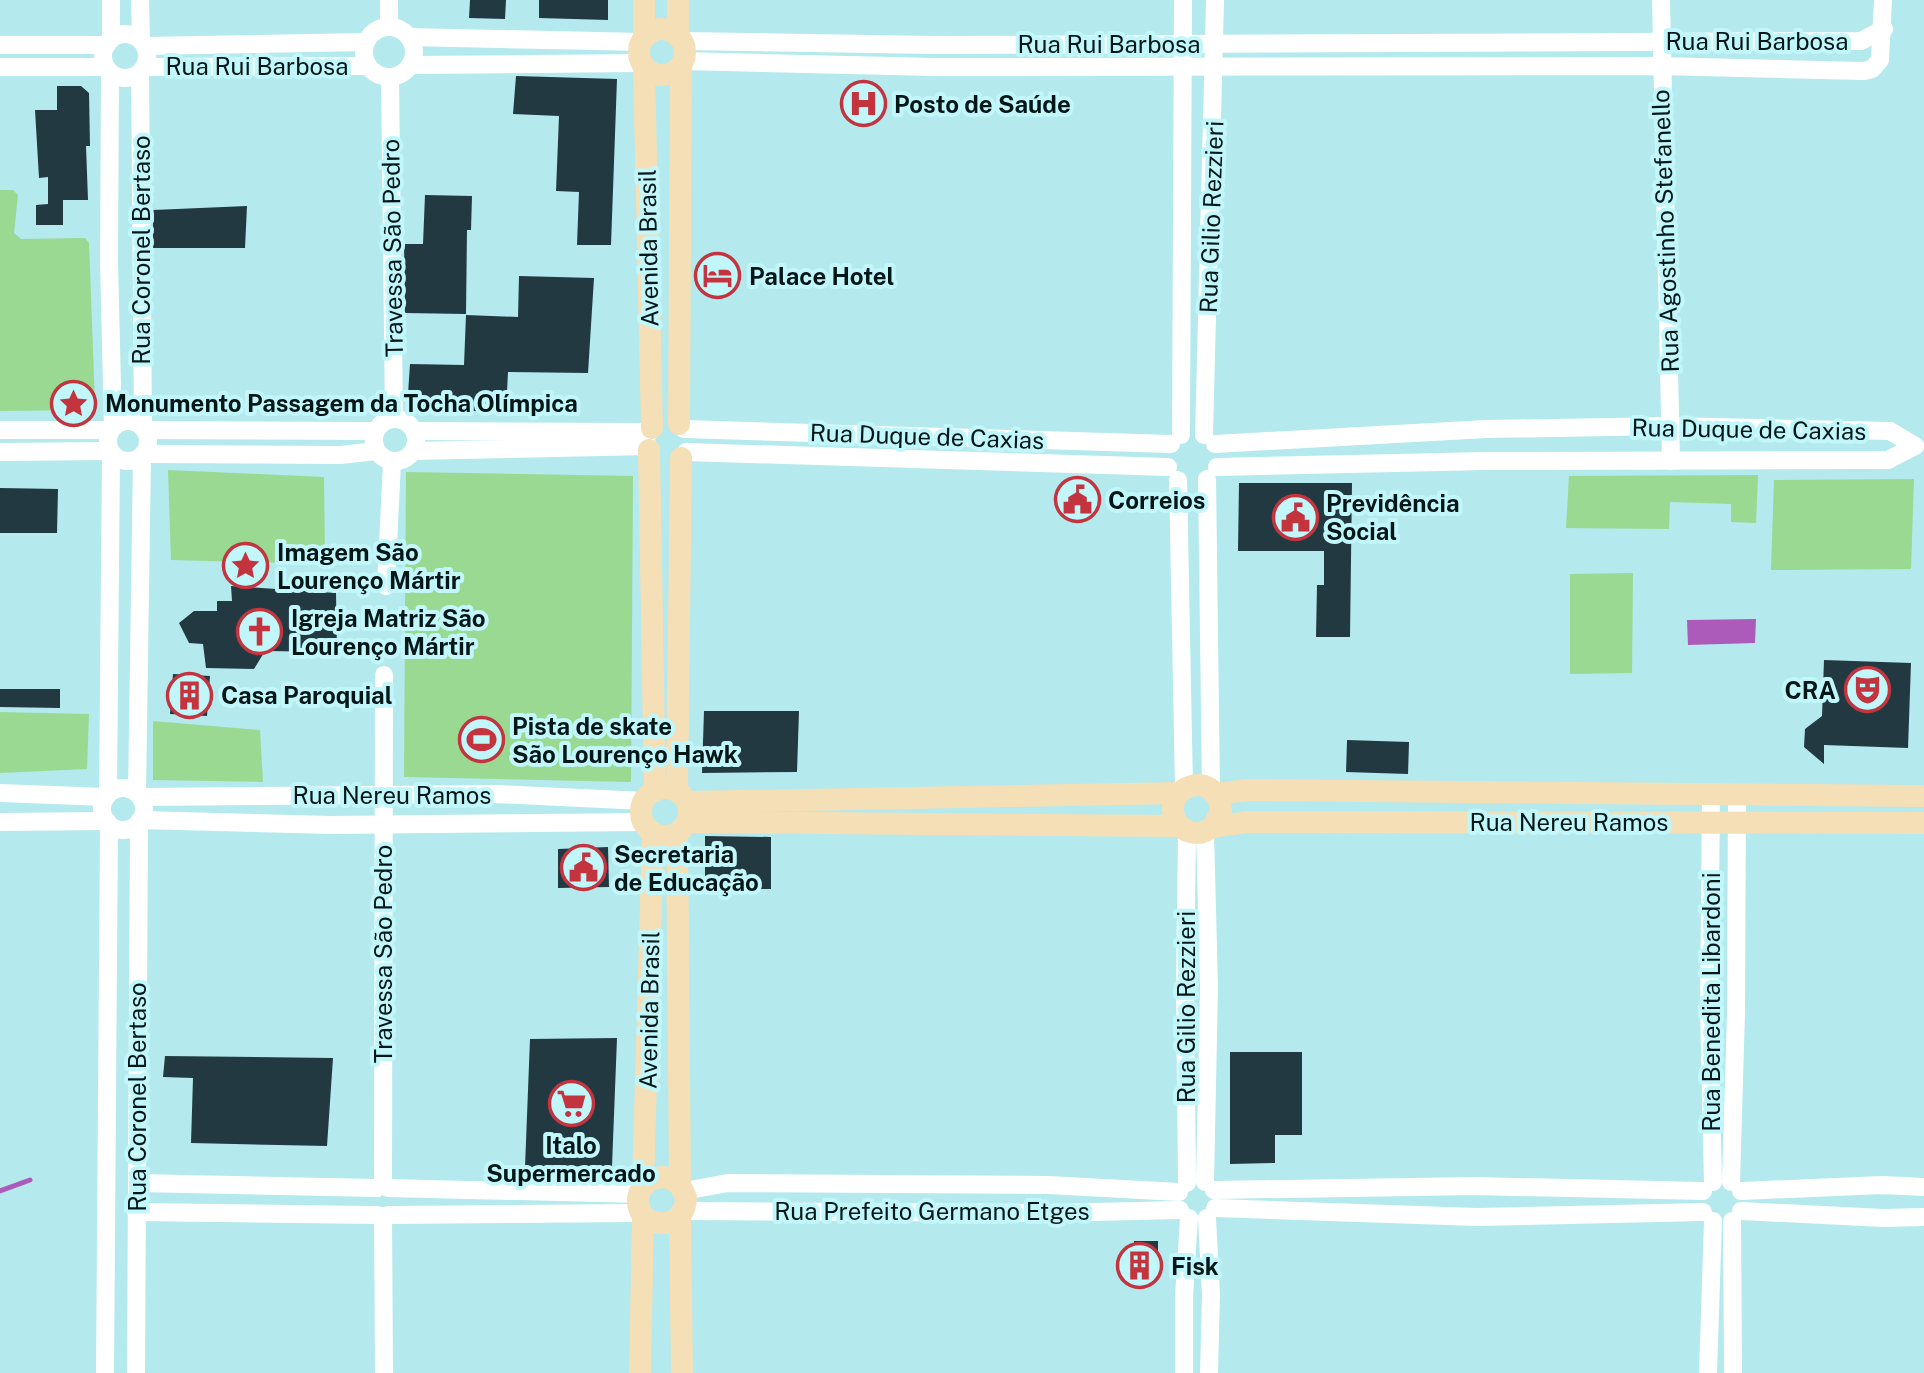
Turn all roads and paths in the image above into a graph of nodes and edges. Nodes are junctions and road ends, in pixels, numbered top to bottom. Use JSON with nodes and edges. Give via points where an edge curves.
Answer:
{"nodes":[{"id":1,"x":111,"y":0,"type":"edge"},
{"id":2,"x":140,"y":0,"type":"edge"},
{"id":3,"x":389,"y":0,"type":"edge"},
{"id":4,"x":644,"y":0,"type":"edge"},
{"id":5,"x":678,"y":0,"type":"edge"},
{"id":6,"x":1183,"y":0,"type":"edge"},
{"id":7,"x":1215,"y":0,"type":"edge"},
{"id":8,"x":1661,"y":0,"type":"edge"},
{"id":9,"x":1883,"y":0,"type":"edge"},
{"id":10,"x":389,"y":27,"type":"junction"},
{"id":11,"x":1884,"y":29,"type":"junction"},
{"id":12,"x":409,"y":37,"type":"junction"},
{"id":13,"x":1661,"y":41,"type":"junction"},
{"id":14,"x":1788,"y":41,"type":"junction"},
{"id":15,"x":366,"y":42,"type":"junction"},
{"id":16,"x":109,"y":43,"type":"junction"},
{"id":17,"x":143,"y":43,"type":"junction"},
{"id":18,"x":1183,"y":44,"type":"junction"},
{"id":19,"x":1216,"y":44,"type":"junction"},
{"id":20,"x":5,"y":45,"type":"edge"},
{"id":21,"x":934,"y":45,"type":"junction"},
{"id":22,"x":681,"y":51,"type":"junction"},
{"id":23,"x":643,"y":52,"type":"junction"},
{"id":24,"x":410,"y":65,"type":"junction"},
{"id":25,"x":368,"y":66,"type":"junction"},
{"id":26,"x":1661,"y":66,"type":"junction"},
{"id":27,"x":4,"y":67,"type":"edge"},
{"id":28,"x":934,"y":67,"type":"junction"},
{"id":29,"x":1182,"y":67,"type":"junction"},
{"id":30,"x":1215,"y":67,"type":"junction"},
{"id":31,"x":1787,"y":68,"type":"junction"},
{"id":32,"x":142,"y":69,"type":"junction"},
{"id":33,"x":108,"y":70,"type":"junction"},
{"id":34,"x":390,"y":77,"type":"junction"},
{"id":35,"x":394,"y":419,"type":"junction"},
{"id":36,"x":681,"y":426,"type":"junction"},
{"id":37,"x":1671,"y":426,"type":"junction"},
{"id":38,"x":112,"y":429,"type":"junction"},
{"id":39,"x":144,"y":429,"type":"junction"},
{"id":40,"x":1486,"y":429,"type":"junction"},
{"id":41,"x":0,"y":430,"type":"edge"},
{"id":42,"x":375,"y":431,"type":"junction"},
{"id":43,"x":414,"y":431,"type":"junction"},
{"id":44,"x":650,"y":439,"type":"junction"},
{"id":45,"x":1176,"y":439,"type":"junction"},
{"id":46,"x":1210,"y":440,"type":"junction"},
{"id":47,"x":1919,"y":446,"type":"edge"},
{"id":48,"x":376,"y":451,"type":"junction"},
{"id":49,"x":413,"y":451,"type":"junction"},
{"id":50,"x":0,"y":452,"type":"edge"},
{"id":51,"x":110,"y":452,"type":"junction"},
{"id":52,"x":143,"y":455,"type":"junction"},
{"id":53,"x":683,"y":455,"type":"junction"},
{"id":54,"x":1485,"y":461,"type":"junction"},
{"id":55,"x":1671,"y":461,"type":"junction"},
{"id":56,"x":392,"y":462,"type":"junction"},
{"id":57,"x":1212,"y":473,"type":"junction"},
{"id":58,"x":1173,"y":474,"type":"junction"},
{"id":59,"x":386,"y":586,"type":"dead end"},
{"id":60,"x":384,"y":675,"type":"dead end"},
{"id":61,"x":1182,"y":791,"type":"junction"},
{"id":62,"x":1214,"y":792,"type":"junction"},
{"id":63,"x":0,"y":793,"type":"edge"},
{"id":64,"x":383,"y":794,"type":"junction"},
{"id":65,"x":496,"y":794,"type":"junction"},
{"id":66,"x":138,"y":795,"type":"junction"},
{"id":67,"x":1711,"y":795,"type":"junction"},
{"id":68,"x":1737,"y":795,"type":"junction"},
{"id":69,"x":107,"y":796,"type":"junction"},
{"id":70,"x":1924,"y":796,"type":"edge"},
{"id":71,"x":665,"y":812,"type":"junction"},
{"id":72,"x":140,"y":821,"type":"junction"},
{"id":73,"x":1711,"y":821,"type":"junction"},
{"id":74,"x":1736,"y":821,"type":"junction"},
{"id":75,"x":0,"y":822,"type":"edge"},
{"id":76,"x":383,"y":822,"type":"junction"},
{"id":77,"x":108,"y":823,"type":"junction"},
{"id":78,"x":493,"y":823,"type":"junction"},
{"id":79,"x":1924,"y":823,"type":"edge"},
{"id":80,"x":1196,"y":829,"type":"junction"},
{"id":81,"x":107,"y":1004,"type":"junction"},
{"id":82,"x":138,"y":1005,"type":"junction"},
{"id":83,"x":1709,"y":1010,"type":"junction"},
{"id":84,"x":1736,"y":1012,"type":"junction"},
{"id":85,"x":137,"y":1183,"type":"junction"},
{"id":86,"x":1048,"y":1185,"type":"junction"},
{"id":87,"x":1882,"y":1185,"type":"junction"},
{"id":88,"x":1474,"y":1186,"type":"junction"},
{"id":89,"x":383,"y":1187,"type":"junction"},
{"id":90,"x":1722,"y":1187,"type":"junction"},
{"id":91,"x":1924,"y":1187,"type":"edge"},
{"id":92,"x":1197,"y":1200,"type":"junction"},
{"id":93,"x":682,"y":1201,"type":"junction"},
{"id":94,"x":641,"y":1202,"type":"junction"},
{"id":95,"x":136,"y":1212,"type":"junction"},
{"id":96,"x":1049,"y":1213,"type":"junction"},
{"id":97,"x":383,"y":1216,"type":"junction"},
{"id":98,"x":1722,"y":1216,"type":"junction"},
{"id":99,"x":1477,"y":1217,"type":"junction"},
{"id":100,"x":1924,"y":1217,"type":"edge"},
{"id":101,"x":1883,"y":1218,"type":"junction"},
{"id":102,"x":1211,"y":1295,"type":"junction"},
{"id":103,"x":1184,"y":1297,"type":"junction"},
{"id":104,"x":105,"y":1373,"type":"edge"},
{"id":105,"x":136,"y":1373,"type":"edge"},
{"id":106,"x":384,"y":1373,"type":"edge"},
{"id":107,"x":640,"y":1373,"type":"edge"},
{"id":108,"x":682,"y":1373,"type":"edge"},
{"id":109,"x":1184,"y":1373,"type":"edge"},
{"id":110,"x":1209,"y":1373,"type":"edge"},
{"id":111,"x":1708,"y":1373,"type":"edge"},
{"id":112,"x":1733,"y":1373,"type":"edge"}],
"edges":[{"from":1,"to":16,"type":"street"},
{"from":2,"to":17,"type":"street"},
{"from":3,"to":10,"type":"street"},
{"from":4,"to":23,"type":"main road","name":"Avenida Brasil"},
{"from":5,"to":22,"type":"main road","name":"Avenida Brasil"},
{"from":6,"to":18,"type":"street","name":"Rua Gilio Rezzieri"},
{"from":7,"to":19,"type":"street","name":"Rua Gilio Rezzieri"},
{"from":8,"to":13,"type":"street","name":"Rua Agostinho Stefanello"},
{"from":9,"to":11,"type":"street"},
{"from":10,"to":12,"type":"street"},
{"from":10,"to":15,"type":"street","via":[[375,31]]},
{"from":11,"to":14,"type":"street","name":"Rua Rui Barbosa","via":[[1861,41]]},
{"from":11,"to":31,"type":"street","name":"Rua Rui Barbosa","via":[[1880,60],[1872,69]]},
{"from":12,"to":23,"type":"street"},
{"from":12,"to":24,"type":"street","via":[[414,51]]},
{"from":13,"to":14,"type":"street","name":"Rua Rui Barbosa"},
{"from":13,"to":19,"type":"street","name":"Rua Rui Barbosa"},
{"from":13,"to":26,"type":"street","name":"Rua Agostinho Stefanello"},
{"from":14,"to":31,"type":"street"},
{"from":15,"to":17,"type":"street","name":"Rua Rui Barbosa"},
{"from":15,"to":25,"type":"street"},
{"from":16,"to":17,"type":"street","via":[[123,35]]},
{"from":16,"to":20,"type":"street"},
{"from":16,"to":33,"type":"street","via":[[104,52]]},
{"from":17,"to":32,"type":"street","via":[[147,60]]},
{"from":18,"to":19,"type":"street","name":"Rua Rui Barbosa"},
{"from":18,"to":21,"type":"street","name":"Rua Rui Barbosa"},
{"from":18,"to":29,"type":"street","name":"Rua Gilio Rezzieri"},
{"from":19,"to":30,"type":"street","name":"Rua Gilio Rezzieri"},
{"from":20,"to":27,"type":"street"},
{"from":21,"to":22,"type":"street","name":"Rua Rui Barbosa"},
{"from":21,"to":28,"type":"street"},
{"from":22,"to":23,"type":"main road","via":[[665,30],[650,33]]},
{"from":22,"to":23,"type":"main road","via":[[670,74],[663,75],[656,74]]},
{"from":22,"to":28,"type":"street","name":"Rua Rui Barbosa"},
{"from":22,"to":36,"type":"main road","name":"Avenida Brasil"},
{"from":23,"to":24,"type":"street"},
{"from":23,"to":44,"type":"main road","name":"Avenida Brasil"},
{"from":24,"to":34,"type":"street"},
{"from":25,"to":32,"type":"street","name":"Rua Rui Barbosa"},
{"from":25,"to":34,"type":"street"},
{"from":26,"to":30,"type":"street","name":"Rua Rui Barbosa"},
{"from":26,"to":31,"type":"street","name":"Rua Rui Barbosa"},
{"from":26,"to":37,"type":"street","name":"Rua Agostinho Stefanello"},
{"from":27,"to":33,"type":"street"},
{"from":28,"to":29,"type":"street","name":"Rua Rui Barbosa"},
{"from":29,"to":30,"type":"street","name":"Rua Rui Barbosa"},
{"from":29,"to":45,"type":"street","name":"Rua Gilio Rezzieri"},
{"from":30,"to":46,"type":"street","name":"Rua Gilio Rezzieri"},
{"from":32,"to":33,"type":"street","via":[[129,78]]},
{"from":32,"to":39,"type":"street","name":"Rua Coronel Bertaso"},
{"from":33,"to":38,"type":"street","name":"Rua Coronel Bertaso"},
{"from":34,"to":35,"type":"street","name":"Travessa São Pedro"},
{"from":35,"to":42,"type":"street"},
{"from":35,"to":43,"type":"street"},
{"from":36,"to":44,"type":"main road","via":[[668,421]]},
{"from":36,"to":45,"type":"street","name":"Rua Duque de Caxias"},
{"from":36,"to":53,"type":"main road","via":[[688,440]]},
{"from":37,"to":40,"type":"street","name":"Rua Duque de Caxias"},
{"from":37,"to":47,"type":"street","name":"Rua Duque de Caxias","via":[[1890,431]]},
{"from":37,"to":55,"type":"street","name":"Rua Agostinho Stefanello"},
{"from":38,"to":39,"type":"street","via":[[128,421]]},
{"from":38,"to":41,"type":"street"},
{"from":38,"to":51,"type":"street","via":[[107,440]]},
{"from":39,"to":42,"type":"street"},
{"from":39,"to":52,"type":"street","via":[[148,442]]},
{"from":40,"to":46,"type":"street","name":"Rua Duque de Caxias"},
{"from":40,"to":54,"type":"street"},
{"from":42,"to":48,"type":"street"},
{"from":43,"to":44,"type":"street"},
{"from":43,"to":49,"type":"street"},
{"from":44,"to":49,"type":"street"},
{"from":44,"to":53,"type":"main road","via":[[653,456],[663,462]]},
{"from":44,"to":71,"type":"main road","name":"Avenida Brasil"},
{"from":45,"to":46,"type":"street","via":[[1193,432]]},
{"from":45,"to":58,"type":"street","via":[[1167,451]]},
{"from":46,"to":57,"type":"street","via":[[1218,459]]},
{"from":47,"to":55,"type":"street","name":"Rua Duque de Caxias","via":[[1888,460]]},
{"from":48,"to":52,"type":"street"},
{"from":48,"to":56,"type":"street"},
{"from":49,"to":56,"type":"street"},
{"from":50,"to":51,"type":"street"},
{"from":51,"to":52,"type":"street","via":[[126,462]]},
{"from":51,"to":69,"type":"street"},
{"from":52,"to":66,"type":"street"},
{"from":53,"to":58,"type":"street","name":"Rua Duque de Caxias"},
{"from":53,"to":71,"type":"main road","name":"Avenida Brasil"},
{"from":54,"to":55,"type":"street","name":"Rua Duque de Caxias"},
{"from":54,"to":57,"type":"street","name":"Rua Duque de Caxias"},
{"from":56,"to":59,"type":"street"},
{"from":57,"to":58,"type":"street","via":[[1192,484]]},
{"from":57,"to":62,"type":"street"},
{"from":58,"to":61,"type":"street"},
{"from":60,"to":64,"type":"street","name":"Travessa São Pedro"},
{"from":61,"to":62,"type":"main road","via":[[1198,785]]},
{"from":61,"to":71,"type":"main road","name":"Rua Nereu Ramos"},
{"from":61,"to":80,"type":"main road","via":[[1173,810]]},
{"from":62,"to":67,"type":"main road","name":"Rua Nereu Ramos"},
{"from":62,"to":80,"type":"main road","via":[[1221,811]]},
{"from":63,"to":69,"type":"street"},
{"from":64,"to":65,"type":"street","name":"Rua Nereu Ramos"},
{"from":64,"to":66,"type":"street","name":"Rua Nereu Ramos"},
{"from":64,"to":76,"type":"street","name":"Travessa São Pedro"},
{"from":65,"to":71,"type":"street","name":"Rua Nereu Ramos"},
{"from":65,"to":78,"type":"street"},
{"from":66,"to":69,"type":"street","via":[[125,788]]},
{"from":66,"to":72,"type":"street","via":[[144,810]]},
{"from":67,"to":68,"type":"main road","name":"Rua Nereu Ramos"},
{"from":67,"to":73,"type":"street","name":"Rua Benedita Libardoni"},
{"from":68,"to":70,"type":"main road","name":"Rua Nereu Ramos"},
{"from":68,"to":74,"type":"street","name":"Rua Benedita Libardoni"},
{"from":69,"to":77,"type":"street","via":[[103,813]]},
{"from":71,"to":78,"type":"street","name":"Rua Nereu Ramos"},
{"from":71,"to":80,"type":"main road","name":"Rua Nereu Ramos"},
{"from":71,"to":93,"type":"main road","name":"Avenida Brasil"},
{"from":71,"to":94,"type":"main road","name":"Avenida Brasil"},
{"from":72,"to":76,"type":"street","name":"Rua Nereu Ramos"},
{"from":72,"to":77,"type":"street","via":[[121,830]]},
{"from":72,"to":82,"type":"street","name":"Rua Coronel Bertaso"},
{"from":73,"to":74,"type":"main road","name":"Rua Nereu Ramos"},
{"from":73,"to":80,"type":"main road","name":"Rua Nereu Ramos","via":[[1247,822]]},
{"from":73,"to":83,"type":"street","name":"Rua Benedita Libardoni"},
{"from":74,"to":79,"type":"main road","name":"Rua Nereu Ramos"},
{"from":74,"to":84,"type":"street","name":"Rua Benedita Libardoni"},
{"from":75,"to":77,"type":"street"},
{"from":76,"to":78,"type":"street","name":"Rua Nereu Ramos"},
{"from":76,"to":89,"type":"street","name":"Travessa São Pedro"},
{"from":77,"to":81,"type":"street","name":"Rua Coronel Bertaso"},
{"from":80,"to":92,"type":"street","name":"Rua Gilio Rezzieri","via":[[1185,988]]},
{"from":81,"to":82,"type":"street"},
{"from":81,"to":104,"type":"street","name":"Rua Coronel Bertaso"},
{"from":82,"to":85,"type":"street","name":"Rua Coronel Bertaso"},
{"from":83,"to":84,"type":"street"},
{"from":83,"to":90,"type":"street","name":"Rua Benedita Libardoni"},
{"from":84,"to":90,"type":"street","name":"Rua Benedita Libardoni"},
{"from":85,"to":89,"type":"street"},
{"from":85,"to":95,"type":"street","name":"Rua Coronel Bertaso"},
{"from":86,"to":92,"type":"street","name":"Rua Prefeito Germano Etges"},
{"from":86,"to":93,"type":"street","name":"Rua Prefeito Germano Etges","via":[[728,1183]]},
{"from":86,"to":96,"type":"street"},
{"from":87,"to":90,"type":"street","name":"Rua Prefeito Germano Etges"},
{"from":87,"to":91,"type":"street","name":"Rua Prefeito Germano Etges"},
{"from":87,"to":101,"type":"street"},
{"from":88,"to":90,"type":"street","name":"Rua Prefeito Germano Etges"},
{"from":88,"to":92,"type":"street","name":"Rua Prefeito Germano Etges"},
{"from":88,"to":99,"type":"street"},
{"from":89,"to":94,"type":"street","via":[[590,1191]]},
{"from":89,"to":97,"type":"street","name":"Travessa São Pedro","via":[[398,1201],[393,1212]]},
{"from":90,"to":98,"type":"street","via":[[1701,1205]]},
{"from":90,"to":98,"type":"street","via":[[1743,1197]]},
{"from":92,"to":96,"type":"street","name":"Rua Prefeito Germano Etges"},
{"from":92,"to":99,"type":"street","name":"Rua Prefeito Germano Etges"},
{"from":92,"to":102,"type":"street","name":"Rua Gilio Rezzieri"},
{"from":92,"to":103,"type":"street","name":"Rua Gilio Rezzieri"},
{"from":93,"to":94,"type":"main road","via":[[672,1222],[662,1225],[652,1223]]},
{"from":93,"to":94,"type":"main road","via":[[675,1181],[661,1177],[648,1181]]},
{"from":93,"to":96,"type":"street","name":"Rua Prefeito Germano Etges"},
{"from":93,"to":108,"type":"main road","name":"Avenida Brasil"},
{"from":94,"to":97,"type":"street"},
{"from":94,"to":107,"type":"main road","name":"Avenida Brasil"},
{"from":95,"to":97,"type":"street"},
{"from":95,"to":105,"type":"street","name":"Rua Coronel Bertaso"},
{"from":97,"to":106,"type":"street"},
{"from":98,"to":99,"type":"street","name":"Rua Prefeito Germano Etges"},
{"from":98,"to":101,"type":"street","name":"Rua Prefeito Germano Etges"},
{"from":98,"to":111,"type":"street"},
{"from":98,"to":112,"type":"street"},
{"from":100,"to":101,"type":"street","name":"Rua Prefeito Germano Etges"},
{"from":102,"to":103,"type":"street"},
{"from":102,"to":110,"type":"street","name":"Rua Gilio Rezzieri"},
{"from":103,"to":109,"type":"street","name":"Rua Gilio Rezzieri"}]}
